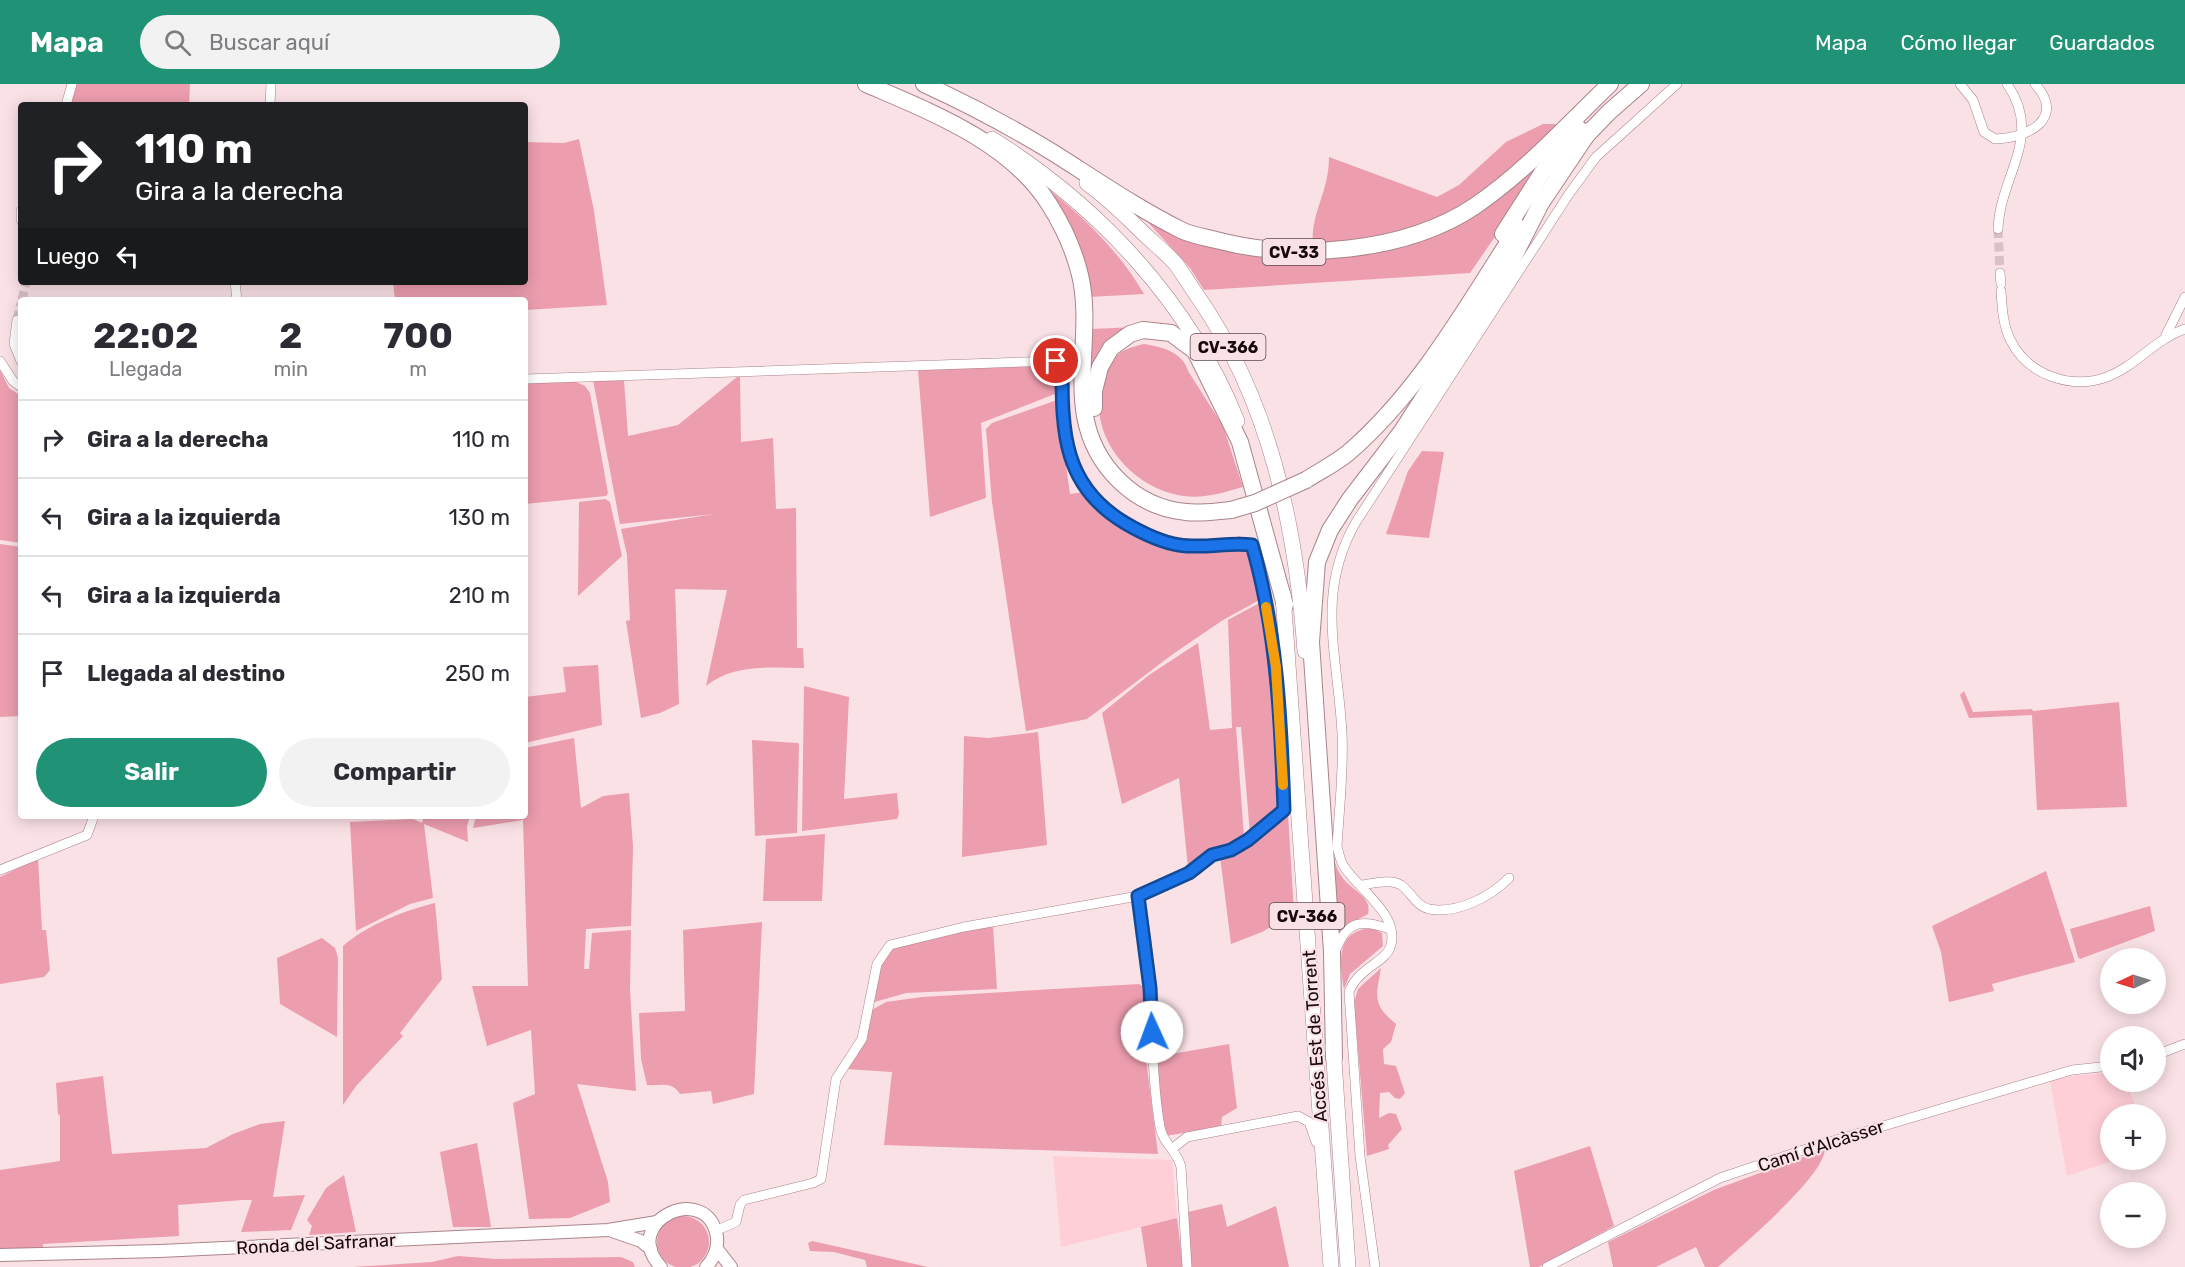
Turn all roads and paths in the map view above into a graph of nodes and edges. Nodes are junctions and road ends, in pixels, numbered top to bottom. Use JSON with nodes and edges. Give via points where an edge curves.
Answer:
{"nodes":[{"id":1,"x":72,"y":84,"type":"edge"},
{"id":2,"x":271,"y":84,"type":"edge"},
{"id":3,"x":866,"y":84,"type":"edge"},
{"id":4,"x":875,"y":84,"type":"edge"},
{"id":5,"x":924,"y":84,"type":"edge"},
{"id":6,"x":1610,"y":84,"type":"edge"},
{"id":7,"x":1620,"y":84,"type":"edge"},
{"id":8,"x":1641,"y":84,"type":"edge"},
{"id":9,"x":1677,"y":84,"type":"edge"},
{"id":10,"x":1960,"y":84,"type":"edge"},
{"id":11,"x":2007,"y":84,"type":"edge"},
{"id":12,"x":2035,"y":84,"type":"edge"},
{"id":13,"x":962,"y":101,"type":"junction"},
{"id":14,"x":67,"y":102,"type":"edge"},
{"id":15,"x":270,"y":102,"type":"edge"},
{"id":16,"x":1590,"y":130,"type":"junction"},
{"id":17,"x":2023,"y":133,"type":"junction"},
{"id":18,"x":1998,"y":230,"type":"tunnel mouth"},
{"id":19,"x":2000,"y":273,"type":"tunnel mouth"},
{"id":20,"x":2185,"y":297,"type":"edge"},
{"id":21,"x":17,"y":320,"type":"dead end"},
{"id":22,"x":2185,"y":329,"type":"edge"},
{"id":23,"x":2166,"y":335,"type":"junction"},
{"id":24,"x":18,"y":354,"type":"edge"},
{"id":25,"x":0,"y":361,"type":"edge"},
{"id":26,"x":528,"y":379,"type":"edge"},
{"id":27,"x":18,"y":384,"type":"edge"},
{"id":28,"x":1305,"y":476,"type":"junction"},
{"id":29,"x":1230,"y":505,"type":"junction"},
{"id":30,"x":1285,"y":605,"type":"junction"},
{"id":31,"x":93,"y":819,"type":"edge"},
{"id":32,"x":0,"y":870,"type":"edge"},
{"id":33,"x":1509,"y":878,"type":"dead end"},
{"id":34,"x":1360,"y":885,"type":"junction"},
{"id":35,"x":1138,"y":896,"type":"junction"},
{"id":36,"x":1374,"y":900,"type":"junction"},
{"id":37,"x":1364,"y":922,"type":"junction"},
{"id":38,"x":1390,"y":928,"type":"junction"},
{"id":39,"x":1332,"y":960,"type":"junction"},
{"id":40,"x":2185,"y":1044,"type":"edge"},
{"id":41,"x":2166,"y":1051,"type":"edge"},
{"id":42,"x":1334,"y":1058,"type":"junction"},
{"id":43,"x":2100,"y":1067,"type":"edge"},
{"id":44,"x":1173,"y":1148,"type":"junction"},
{"id":45,"x":657,"y":1222,"type":"junction"},
{"id":46,"x":1329,"y":1227,"type":"junction"},
{"id":47,"x":608,"y":1230,"type":"junction"},
{"id":48,"x":716,"y":1231,"type":"junction"},
{"id":49,"x":651,"y":1249,"type":"junction"},
{"id":50,"x":717,"y":1249,"type":"junction"},
{"id":51,"x":0,"y":1255,"type":"edge"},
{"id":52,"x":24,"y":1257,"type":"junction"},
{"id":53,"x":0,"y":1265,"type":"edge"},
{"id":54,"x":661,"y":1267,"type":"edge"},
{"id":55,"x":706,"y":1267,"type":"edge"},
{"id":56,"x":731,"y":1267,"type":"edge"},
{"id":57,"x":1187,"y":1267,"type":"edge"},
{"id":58,"x":1331,"y":1267,"type":"edge"},
{"id":59,"x":1348,"y":1267,"type":"edge"},
{"id":60,"x":1375,"y":1267,"type":"edge"},
{"id":61,"x":1547,"y":1267,"type":"edge"}],
"edges":[{"from":1,"to":14,"type":"street"},
{"from":2,"to":15,"type":"street"},
{"from":3,"to":29,"type":"highway","via":[[972,135],[1021,169],[1048,203],[1068,240],[1080,276],[1085,331],[1085,417],[1096,450],[1121,485],[1151,503],[1185,512]]},
{"from":4,"to":30,"type":"main road","name":"Accés Est de Torrent","number":"CV-366","via":[[911,96],[976,128],[1032,164],[1094,214],[1149,275],[1199,343],[1228,397],[1251,456],[1272,530]]},
{"from":5,"to":13,"type":"highway","number":"CV-33"},
{"from":6,"to":13,"type":"highway","number":"CV-33","via":[[1523,170],[1473,207],[1424,231],[1360,248],[1301,253],[1242,247],[1184,231]]},
{"from":7,"to":28,"type":"highway","via":[[1542,173],[1415,366],[1382,408]]},
{"from":8,"to":16,"type":"highway"},
{"from":9,"to":34,"type":"street","via":[[1596,157],[1569,194],[1356,522],[1340,553],[1331,601],[1342,736],[1337,847],[1343,865]]},
{"from":10,"to":17,"type":"street","via":[[1973,100],[1981,128],[1988,137],[2001,139]]},
{"from":11,"to":17,"type":"street","via":[[2018,104]]},
{"from":12,"to":17,"type":"street","via":[[2048,108],[2042,123]]},
{"from":13,"to":42,"type":"main road","name":"Accés Est de Torrent","number":"CV-366","via":[[1104,195],[1175,264],[1219,328],[1250,391],[1271,450],[1290,526],[1302,602]]},
{"from":16,"to":28,"type":"highway","via":[[1553,174],[1425,370],[1384,420],[1354,448]]},
{"from":16,"to":39,"type":"highway","via":[[1402,431],[1345,506],[1317,562],[1311,642]]},
{"from":17,"to":18,"type":"street","via":[[2001,202]]},
{"from":19,"to":23,"type":"street","via":[[2003,315],[2011,341],[2027,362],[2052,377],[2080,382],[2108,377]]},
{"from":20,"to":23,"type":"street"},
{"from":21,"to":24,"type":"street","via":[[14,344]]},
{"from":22,"to":23,"type":"street"},
{"from":25,"to":27,"type":"street"},
{"from":26,"to":35,"type":"street","via":[[1056,361],[1062,367],[1068,451],[1083,488],[1110,514],[1144,535],[1209,548],[1235,543],[1252,545],[1262,576],[1275,657],[1284,810],[1248,840]]},
{"from":28,"to":29,"type":"highway","bridge":true,"via":[[1255,503]]},
{"from":29,"to":30,"type":"highway","via":[[1182,502],[1154,495],[1129,480],[1103,446],[1095,416],[1094,391],[1105,358],[1119,340],[1143,330],[1155,330],[1171,333],[1195,351],[1240,442]]},
{"from":30,"to":46,"type":"main road","name":"Accés Est de Torrent","number":"CV-366"},
{"from":31,"to":32,"type":"street","via":[[87,835]]},
{"from":33,"to":34,"type":"street","via":[[1482,900],[1428,909],[1400,885]]},
{"from":34,"to":36,"type":"street"},
{"from":35,"to":44,"type":"street","via":[[1150,988],[1160,1126],[1162,1136]]},
{"from":35,"to":48,"type":"street","via":[[964,927],[890,945],[877,964],[858,1048],[836,1079],[821,1179],[744,1200],[736,1222]]},
{"from":36,"to":37,"type":"street","via":[[1373,911]]},
{"from":36,"to":38,"type":"street"},
{"from":37,"to":38,"type":"street"},
{"from":37,"to":39,"type":"street","via":[[1346,933]]},
{"from":38,"to":60,"type":"street","via":[[1389,950],[1360,973],[1349,992],[1360,1156]]},
{"from":39,"to":42,"type":"highway"},
{"from":40,"to":41,"type":"street"},
{"from":42,"to":59,"type":"main road","name":"Accés Est de Torrent","number":"CV-366"},
{"from":43,"to":61,"type":"street","name":"Camí d'Alcàsser","via":[[2072,1070],[1720,1178]]},
{"from":44,"to":46,"type":"street","via":[[1187,1137],[1259,1122],[1298,1116],[1310,1122],[1316,1138]]},
{"from":44,"to":57,"type":"street","via":[[1181,1167]]},
{"from":45,"to":47,"type":"street","name":"Ronda del Safranar"},
{"from":45,"to":48,"type":"street","name":"Ronda del Safranar","via":[[673,1210],[691,1209],[706,1217]]},
{"from":45,"to":49,"type":"street","via":[[652,1230]]},
{"from":46,"to":58,"type":"main road","name":"Accés Est de Torrent","number":"CV-366"},
{"from":47,"to":49,"type":"street","name":"Ronda del Safranar"},
{"from":47,"to":52,"type":"street","name":"Ronda del Safranar"},
{"from":48,"to":50,"type":"street"},
{"from":49,"to":54,"type":"street"},
{"from":50,"to":55,"type":"street"},
{"from":50,"to":56,"type":"street"},
{"from":51,"to":52,"type":"street","name":"Ronda del Safranar"},
{"from":52,"to":53,"type":"street","name":"Ronda del Safranar"}]}
